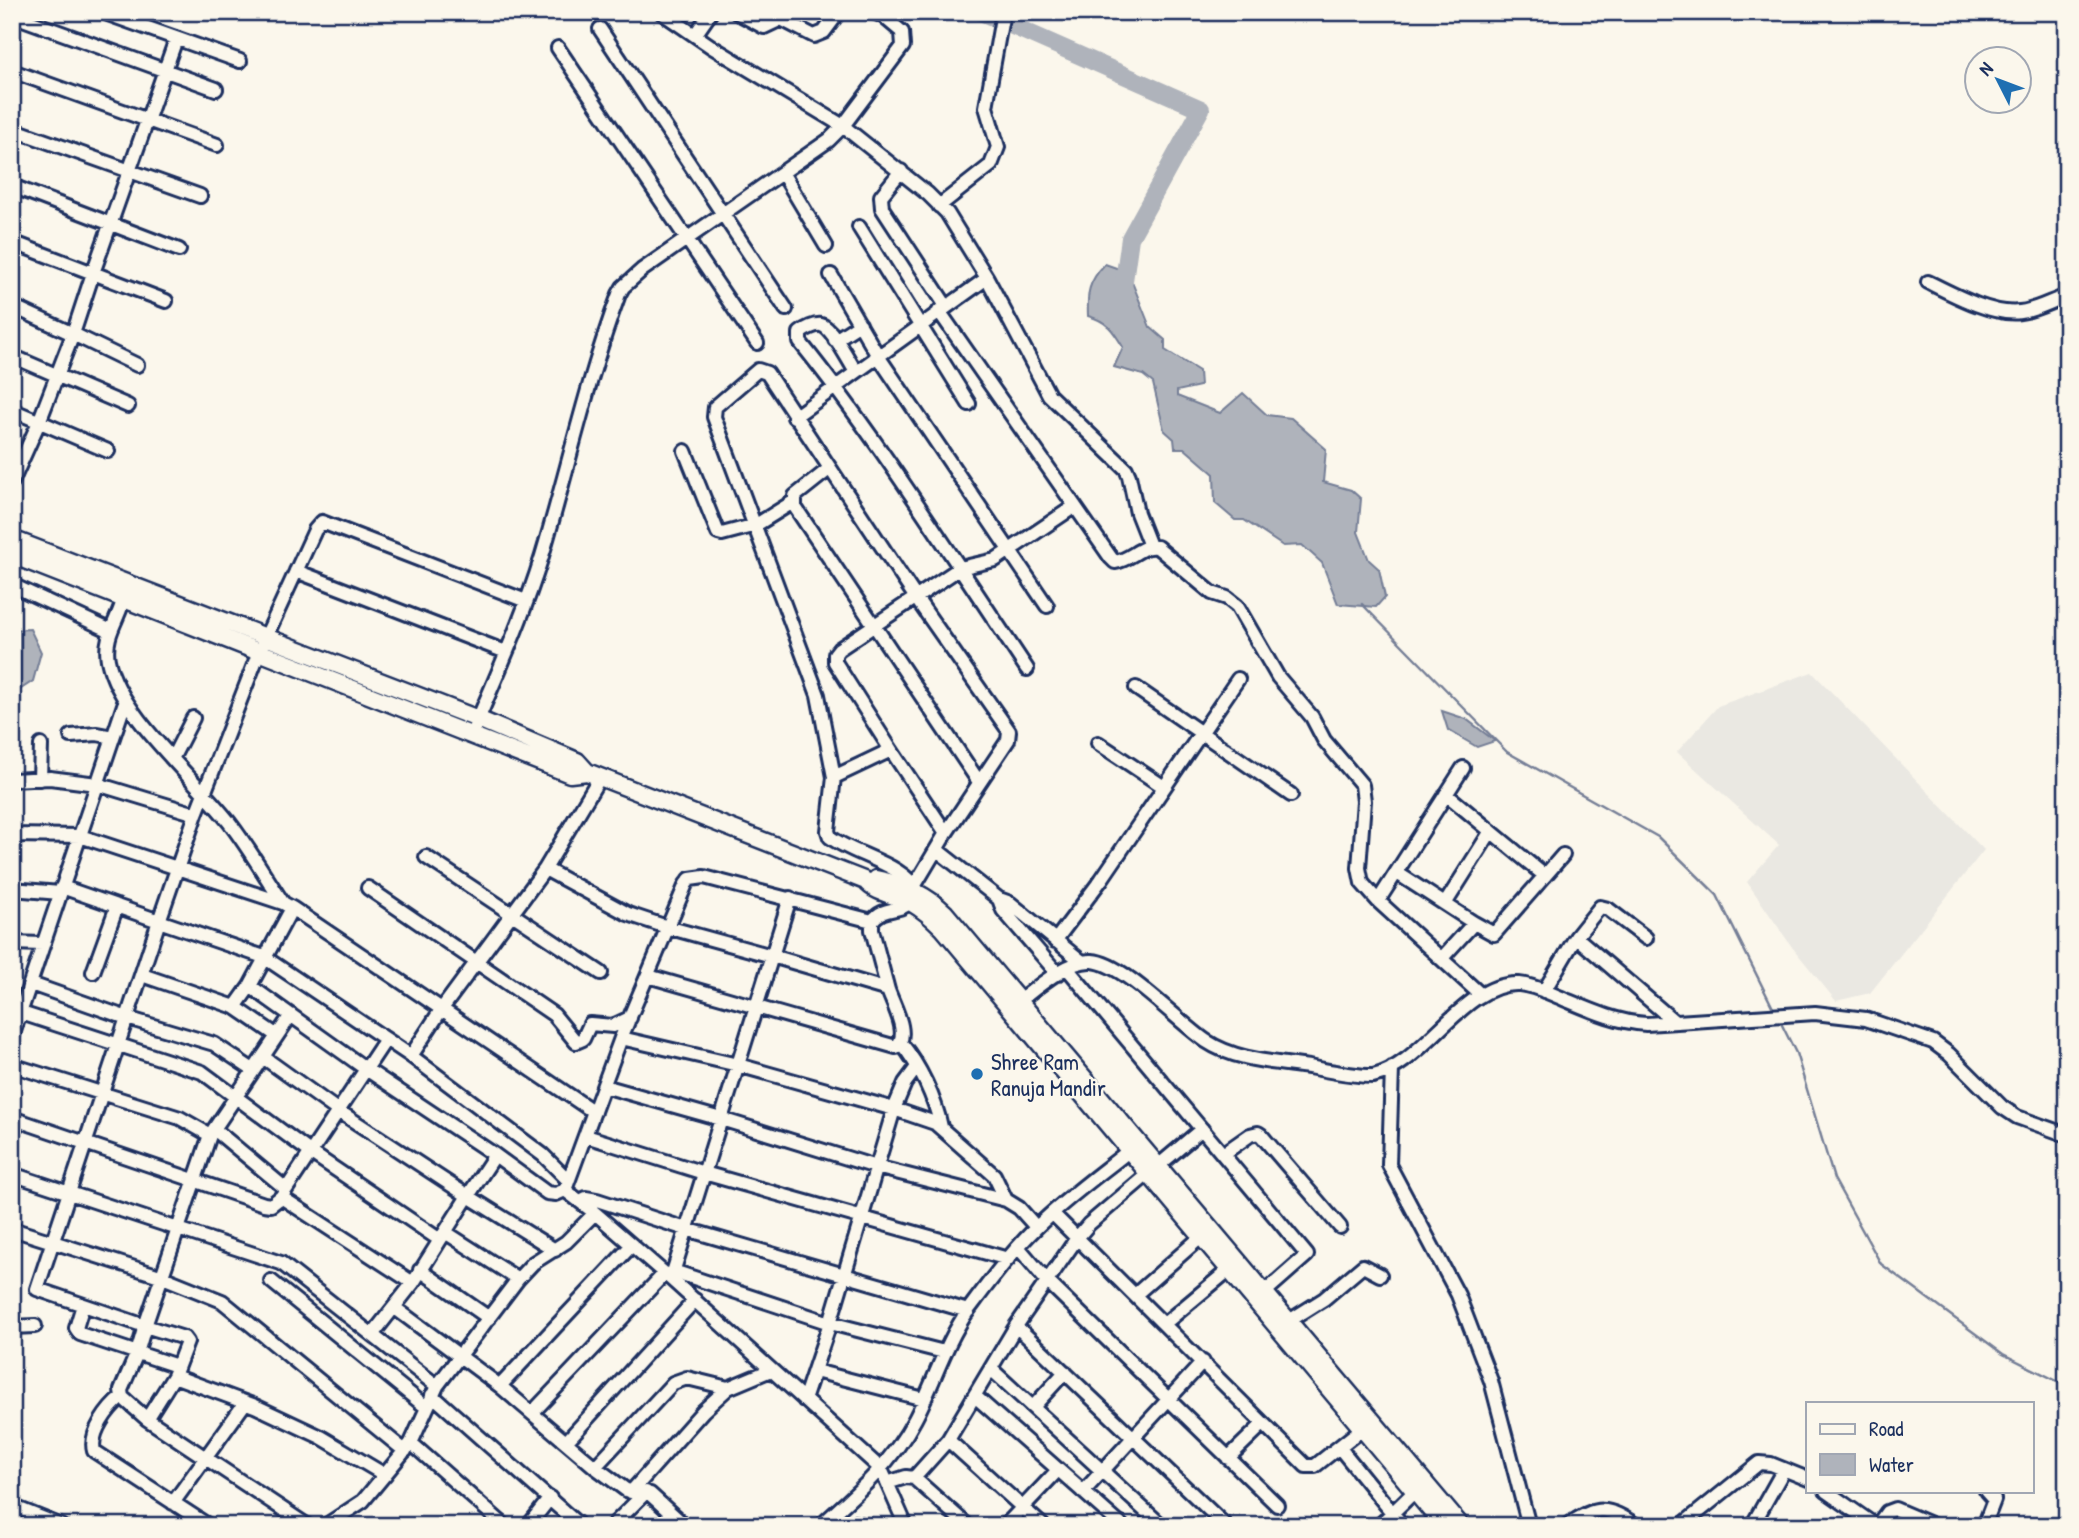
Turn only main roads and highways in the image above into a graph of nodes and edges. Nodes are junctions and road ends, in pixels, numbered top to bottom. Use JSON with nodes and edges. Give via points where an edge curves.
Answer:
{"nodes":[{"id":1,"x":12,"y":539,"type":"edge"},
{"id":2,"x":12,"y":555,"type":"edge"},
{"id":3,"x":68,"y":569,"type":"junction"},
{"id":4,"x":262,"y":644,"type":"junction"},
{"id":5,"x":593,"y":775,"type":"junction"},
{"id":6,"x":1154,"y":1170,"type":"junction"},
{"id":7,"x":1310,"y":1355,"type":"junction"},
{"id":8,"x":1419,"y":1486,"type":"junction"},
{"id":9,"x":1444,"y":1526,"type":"edge"},
{"id":10,"x":1461,"y":1526,"type":"edge"}],
"edges":[{"from":1,"to":3,"type":"main road"},
{"from":2,"to":3,"type":"main road"},
{"from":3,"to":4,"type":"main road","via":[[124,599]]},
{"from":3,"to":4,"type":"main road","via":[[127,583]]},
{"from":4,"to":5,"type":"main road","via":[[471,736],[570,774]]},
{"from":4,"to":5,"type":"main road","via":[[478,719],[577,761]]},
{"from":5,"to":6,"type":"main road","via":[[936,904]]},
{"from":6,"to":7,"type":"main road","via":[[1202,1236]]},
{"from":6,"to":7,"type":"main road","via":[[1265,1292]]},
{"from":7,"to":8,"type":"main road"},
{"from":7,"to":8,"type":"main road","via":[[1363,1428]]},
{"from":8,"to":9,"type":"main road"},
{"from":8,"to":10,"type":"main road"}]}
